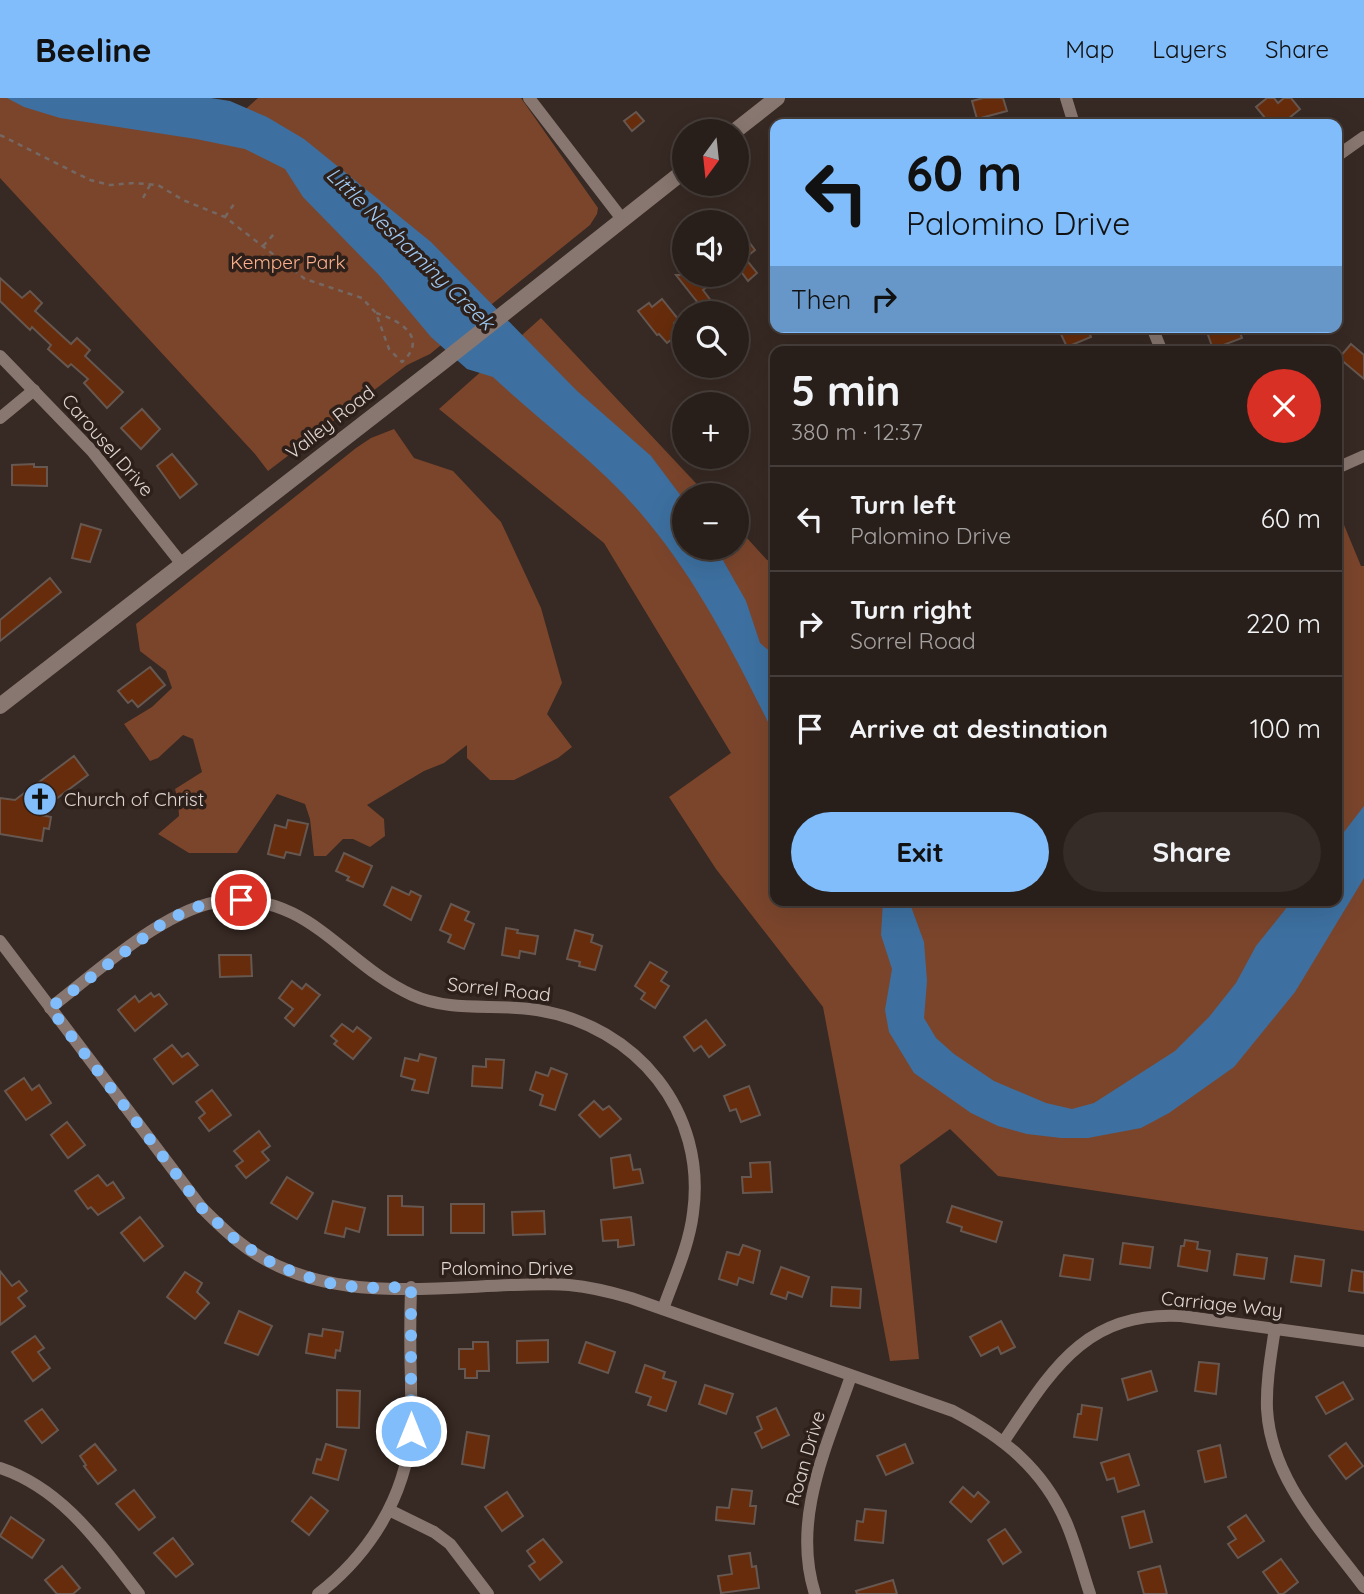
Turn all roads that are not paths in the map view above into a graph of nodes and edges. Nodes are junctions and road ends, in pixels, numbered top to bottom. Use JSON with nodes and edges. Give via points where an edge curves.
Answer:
{"nodes":[{"id":1,"x":529,"y":98,"type":"edge"},
{"id":2,"x":778,"y":98,"type":"edge"},
{"id":3,"x":1066,"y":98,"type":"edge"},
{"id":4,"x":1072,"y":119,"type":"edge"},
{"id":5,"x":749,"y":120,"type":"edge"},
{"id":6,"x":1364,"y":136,"type":"edge"},
{"id":7,"x":1342,"y":152,"type":"edge"},
{"id":8,"x":672,"y":180,"type":"edge"},
{"id":9,"x":622,"y":219,"type":"junction"},
{"id":10,"x":0,"y":356,"type":"edge"},
{"id":11,"x":34,"y":390,"type":"junction"},
{"id":12,"x":0,"y":418,"type":"edge"},
{"id":13,"x":1364,"y":456,"type":"edge"},
{"id":14,"x":1342,"y":466,"type":"edge"},
{"id":15,"x":181,"y":564,"type":"junction"},
{"id":16,"x":0,"y":706,"type":"edge"},
{"id":17,"x":0,"y":941,"type":"edge"},
{"id":18,"x":50,"y":1008,"type":"junction"},
{"id":19,"x":411,"y":1287,"type":"junction"},
{"id":20,"x":663,"y":1309,"type":"junction"},
{"id":21,"x":1275,"y":1328,"type":"junction"},
{"id":22,"x":1364,"y":1341,"type":"edge"},
{"id":23,"x":851,"y":1376,"type":"junction"},
{"id":24,"x":1004,"y":1441,"type":"junction"},
{"id":25,"x":0,"y":1468,"type":"edge"},
{"id":26,"x":389,"y":1510,"type":"junction"},
{"id":27,"x":1364,"y":1587,"type":"edge"},
{"id":28,"x":139,"y":1594,"type":"edge"},
{"id":29,"x":318,"y":1594,"type":"edge"},
{"id":30,"x":488,"y":1594,"type":"edge"},
{"id":31,"x":815,"y":1594,"type":"edge"},
{"id":32,"x":1090,"y":1594,"type":"edge"}],
"edges":[{"from":1,"to":9,"type":"street"},
{"from":2,"to":5,"type":"street"},
{"from":3,"to":4,"type":"street"},
{"from":6,"to":7,"type":"street"},
{"from":8,"to":9,"type":"street","name":"Valley Road"},
{"from":9,"to":15,"type":"street","name":"Valley Road"},
{"from":10,"to":11,"type":"street","name":"Carousel Drive"},
{"from":11,"to":12,"type":"street"},
{"from":11,"to":15,"type":"street","name":"Carousel Drive","via":[[92,451]]},
{"from":13,"to":14,"type":"street"},
{"from":15,"to":16,"type":"street","name":"Valley Road"},
{"from":17,"to":18,"type":"street","name":"Palomino Drive"},
{"from":18,"to":19,"type":"street","name":"Palomino Drive","via":[[224,1231],[277,1266],[314,1280],[361,1288]]},
{"from":18,"to":20,"type":"street","name":"Sorrel Road","via":[[167,920],[202,905],[241,900],[275,905],[301,916],[381,978],[419,998],[461,1006],[535,1009],[589,1025],[631,1051],[650,1070],[677,1108],[691,1149],[693,1214]]},
{"from":19,"to":20,"type":"street","name":"Palomino Drive","via":[[567,1284]]},
{"from":19,"to":26,"type":"street","via":[[411,1431]]},
{"from":20,"to":23,"type":"street","name":"Palomino Drive"},
{"from":21,"to":22,"type":"street","name":"Carriage Way"},
{"from":21,"to":24,"type":"street","name":"Carriage Way","via":[[1162,1315],[1106,1328],[1060,1363]]},
{"from":21,"to":27,"type":"street","via":[[1267,1400],[1278,1463]]},
{"from":23,"to":24,"type":"street","name":"Palomino Drive","via":[[953,1411]]},
{"from":23,"to":31,"type":"street","name":"Roan Drive","via":[[812,1489],[807,1546]]},
{"from":24,"to":32,"type":"street","name":"Palomino Drive","via":[[1033,1468],[1055,1499]]},
{"from":25,"to":28,"type":"street","via":[[33,1482],[76,1516]]},
{"from":26,"to":29,"type":"street","via":[[361,1554]]},
{"from":26,"to":30,"type":"street","via":[[450,1544]]}]}
